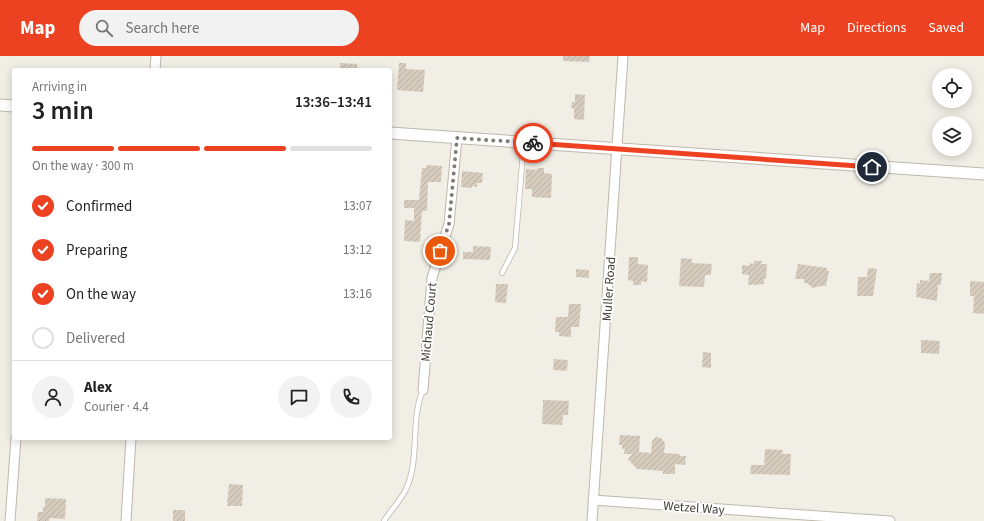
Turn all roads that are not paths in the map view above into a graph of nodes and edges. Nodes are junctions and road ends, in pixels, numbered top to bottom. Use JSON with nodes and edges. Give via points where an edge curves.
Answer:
{"nodes":[{"id":1,"x":156,"y":56,"type":"edge"},
{"id":2,"x":623,"y":56,"type":"edge"},
{"id":3,"x":155,"y":68,"type":"edge"},
{"id":4,"x":0,"y":105,"type":"edge"},
{"id":5,"x":12,"y":106,"type":"edge"},
{"id":6,"x":392,"y":133,"type":"edge"},
{"id":7,"x":457,"y":138,"type":"junction"},
{"id":8,"x":524,"y":142,"type":"junction"},
{"id":9,"x":617,"y":148,"type":"junction"},
{"id":10,"x":984,"y":174,"type":"edge"},
{"id":11,"x":502,"y":273,"type":"dead end"},
{"id":12,"x":423,"y":390,"type":"joint"},
{"id":13,"x":16,"y":440,"type":"edge"},
{"id":14,"x":131,"y":440,"type":"edge"},
{"id":15,"x":593,"y":500,"type":"junction"},
{"id":16,"x":10,"y":521,"type":"edge"},
{"id":17,"x":126,"y":521,"type":"edge"},
{"id":18,"x":384,"y":521,"type":"edge"},
{"id":19,"x":592,"y":521,"type":"edge"},
{"id":20,"x":890,"y":521,"type":"edge"}],
"edges":[{"from":1,"to":3,"type":"street"},
{"from":2,"to":9,"type":"street","name":"Muller Road"},
{"from":4,"to":5,"type":"street"},
{"from":6,"to":7,"type":"street"},
{"from":7,"to":8,"type":"street"},
{"from":7,"to":12,"type":"street","name":"Michaud Court","via":[[449,224],[432,278]]},
{"from":8,"to":9,"type":"street"},
{"from":8,"to":11,"type":"lane","via":[[515,248]]},
{"from":9,"to":10,"type":"street"},
{"from":9,"to":15,"type":"street","name":"Muller Road"},
{"from":12,"to":18,"type":"lane","via":[[417,403],[414,459],[407,488]]},
{"from":13,"to":16,"type":"street"},
{"from":14,"to":17,"type":"street"},
{"from":15,"to":19,"type":"street","name":"Muller Road"},
{"from":15,"to":20,"type":"street","name":"Wetzel Way"}]}
